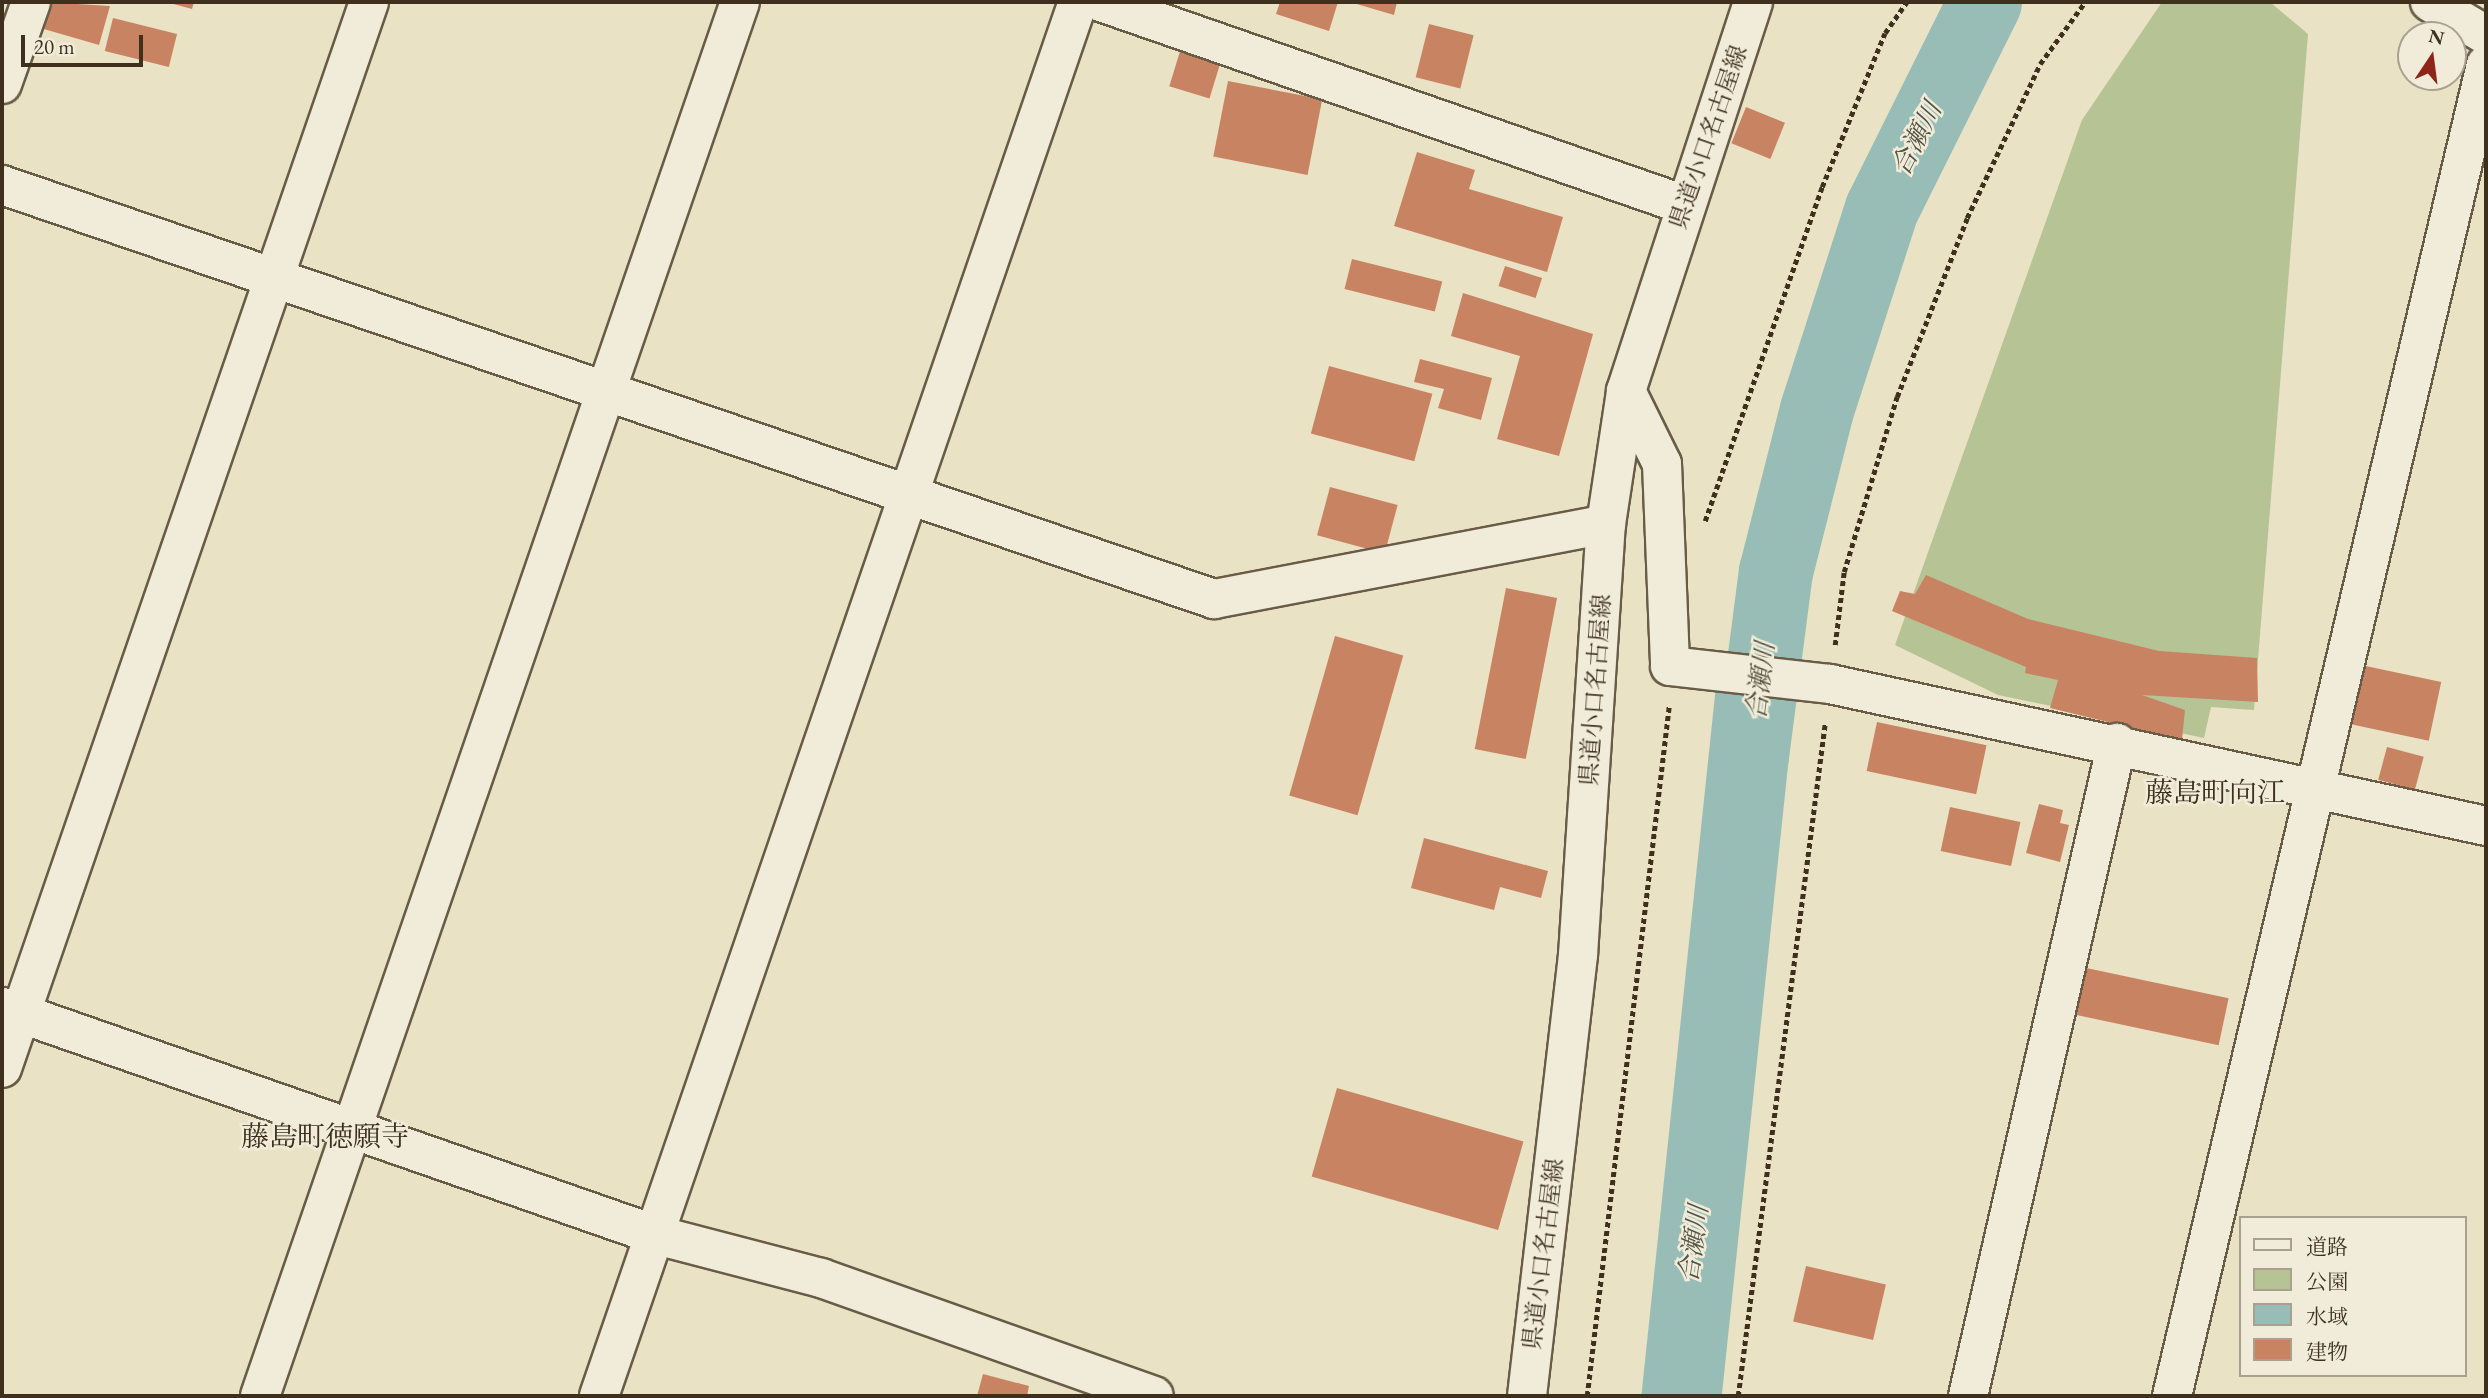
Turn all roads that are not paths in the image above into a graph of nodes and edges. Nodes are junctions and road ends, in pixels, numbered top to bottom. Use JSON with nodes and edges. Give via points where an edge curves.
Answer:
{"nodes":[{"id":1,"x":31,"y":2,"type":"edge"},
{"id":2,"x":369,"y":2,"type":"edge"},
{"id":3,"x":740,"y":2,"type":"edge"},
{"id":4,"x":1078,"y":2,"type":"edge"},
{"id":5,"x":1101,"y":2,"type":"edge"},
{"id":6,"x":1754,"y":2,"type":"edge"},
{"id":7,"x":2430,"y":2,"type":"edge"},
{"id":8,"x":2486,"y":35,"type":"edge"},
{"id":9,"x":2486,"y":65,"type":"edge"},
{"id":10,"x":2,"y":84,"type":"edge"},
{"id":11,"x":2,"y":185,"type":"edge"},
{"id":12,"x":1685,"y":205,"type":"junction"},
{"id":13,"x":273,"y":278,"type":"junction"},
{"id":14,"x":1626,"y":391,"type":"junction"},
{"id":15,"x":608,"y":396,"type":"junction"},
{"id":16,"x":909,"y":499,"type":"junction"},
{"id":17,"x":1606,"y":524,"type":"junction"},
{"id":18,"x":2117,"y":743,"type":"junction"},
{"id":19,"x":2321,"y":787,"type":"junction"},
{"id":20,"x":2486,"y":826,"type":"edge"},
{"id":21,"x":11,"y":1010,"type":"edge"},
{"id":22,"x":2,"y":1068,"type":"edge"},
{"id":23,"x":356,"y":1128,"type":"junction"},
{"id":24,"x":656,"y":1235,"type":"junction"},
{"id":25,"x":260,"y":1396,"type":"edge"},
{"id":26,"x":599,"y":1396,"type":"edge"},
{"id":27,"x":1154,"y":1396,"type":"edge"},
{"id":28,"x":1527,"y":1396,"type":"edge"},
{"id":29,"x":1968,"y":1396,"type":"edge"},
{"id":30,"x":2172,"y":1396,"type":"edge"}],
"edges":[{"from":1,"to":10,"type":"street"},
{"from":2,"to":13,"type":"street"},
{"from":3,"to":15,"type":"street"},
{"from":4,"to":16,"type":"street"},
{"from":5,"to":12,"type":"street"},
{"from":6,"to":12,"type":"street","name":"県道小口名古屋線"},
{"from":7,"to":8,"type":"street"},
{"from":9,"to":19,"type":"street"},
{"from":11,"to":13,"type":"street"},
{"from":12,"to":14,"type":"street","name":"県道小口名古屋線"},
{"from":13,"to":15,"type":"street"},
{"from":13,"to":21,"type":"street"},
{"from":14,"to":17,"type":"street","name":"県道小口名古屋線"},
{"from":14,"to":18,"type":"street","via":[[1662,464],[1677,666],[1830,684]]},
{"from":15,"to":16,"type":"street"},
{"from":15,"to":23,"type":"street"},
{"from":16,"to":17,"type":"street","via":[[1214,599]]},
{"from":16,"to":24,"type":"street"},
{"from":17,"to":28,"type":"street","name":"県道小口名古屋線","via":[[1578,956]]},
{"from":18,"to":19,"type":"street"},
{"from":18,"to":29,"type":"street"},
{"from":19,"to":20,"type":"street"},
{"from":19,"to":30,"type":"street"},
{"from":21,"to":22,"type":"street"},
{"from":21,"to":23,"type":"street"},
{"from":23,"to":24,"type":"street"},
{"from":23,"to":25,"type":"street"},
{"from":24,"to":26,"type":"street"},
{"from":24,"to":27,"type":"street","via":[[821,1278]]}]}
